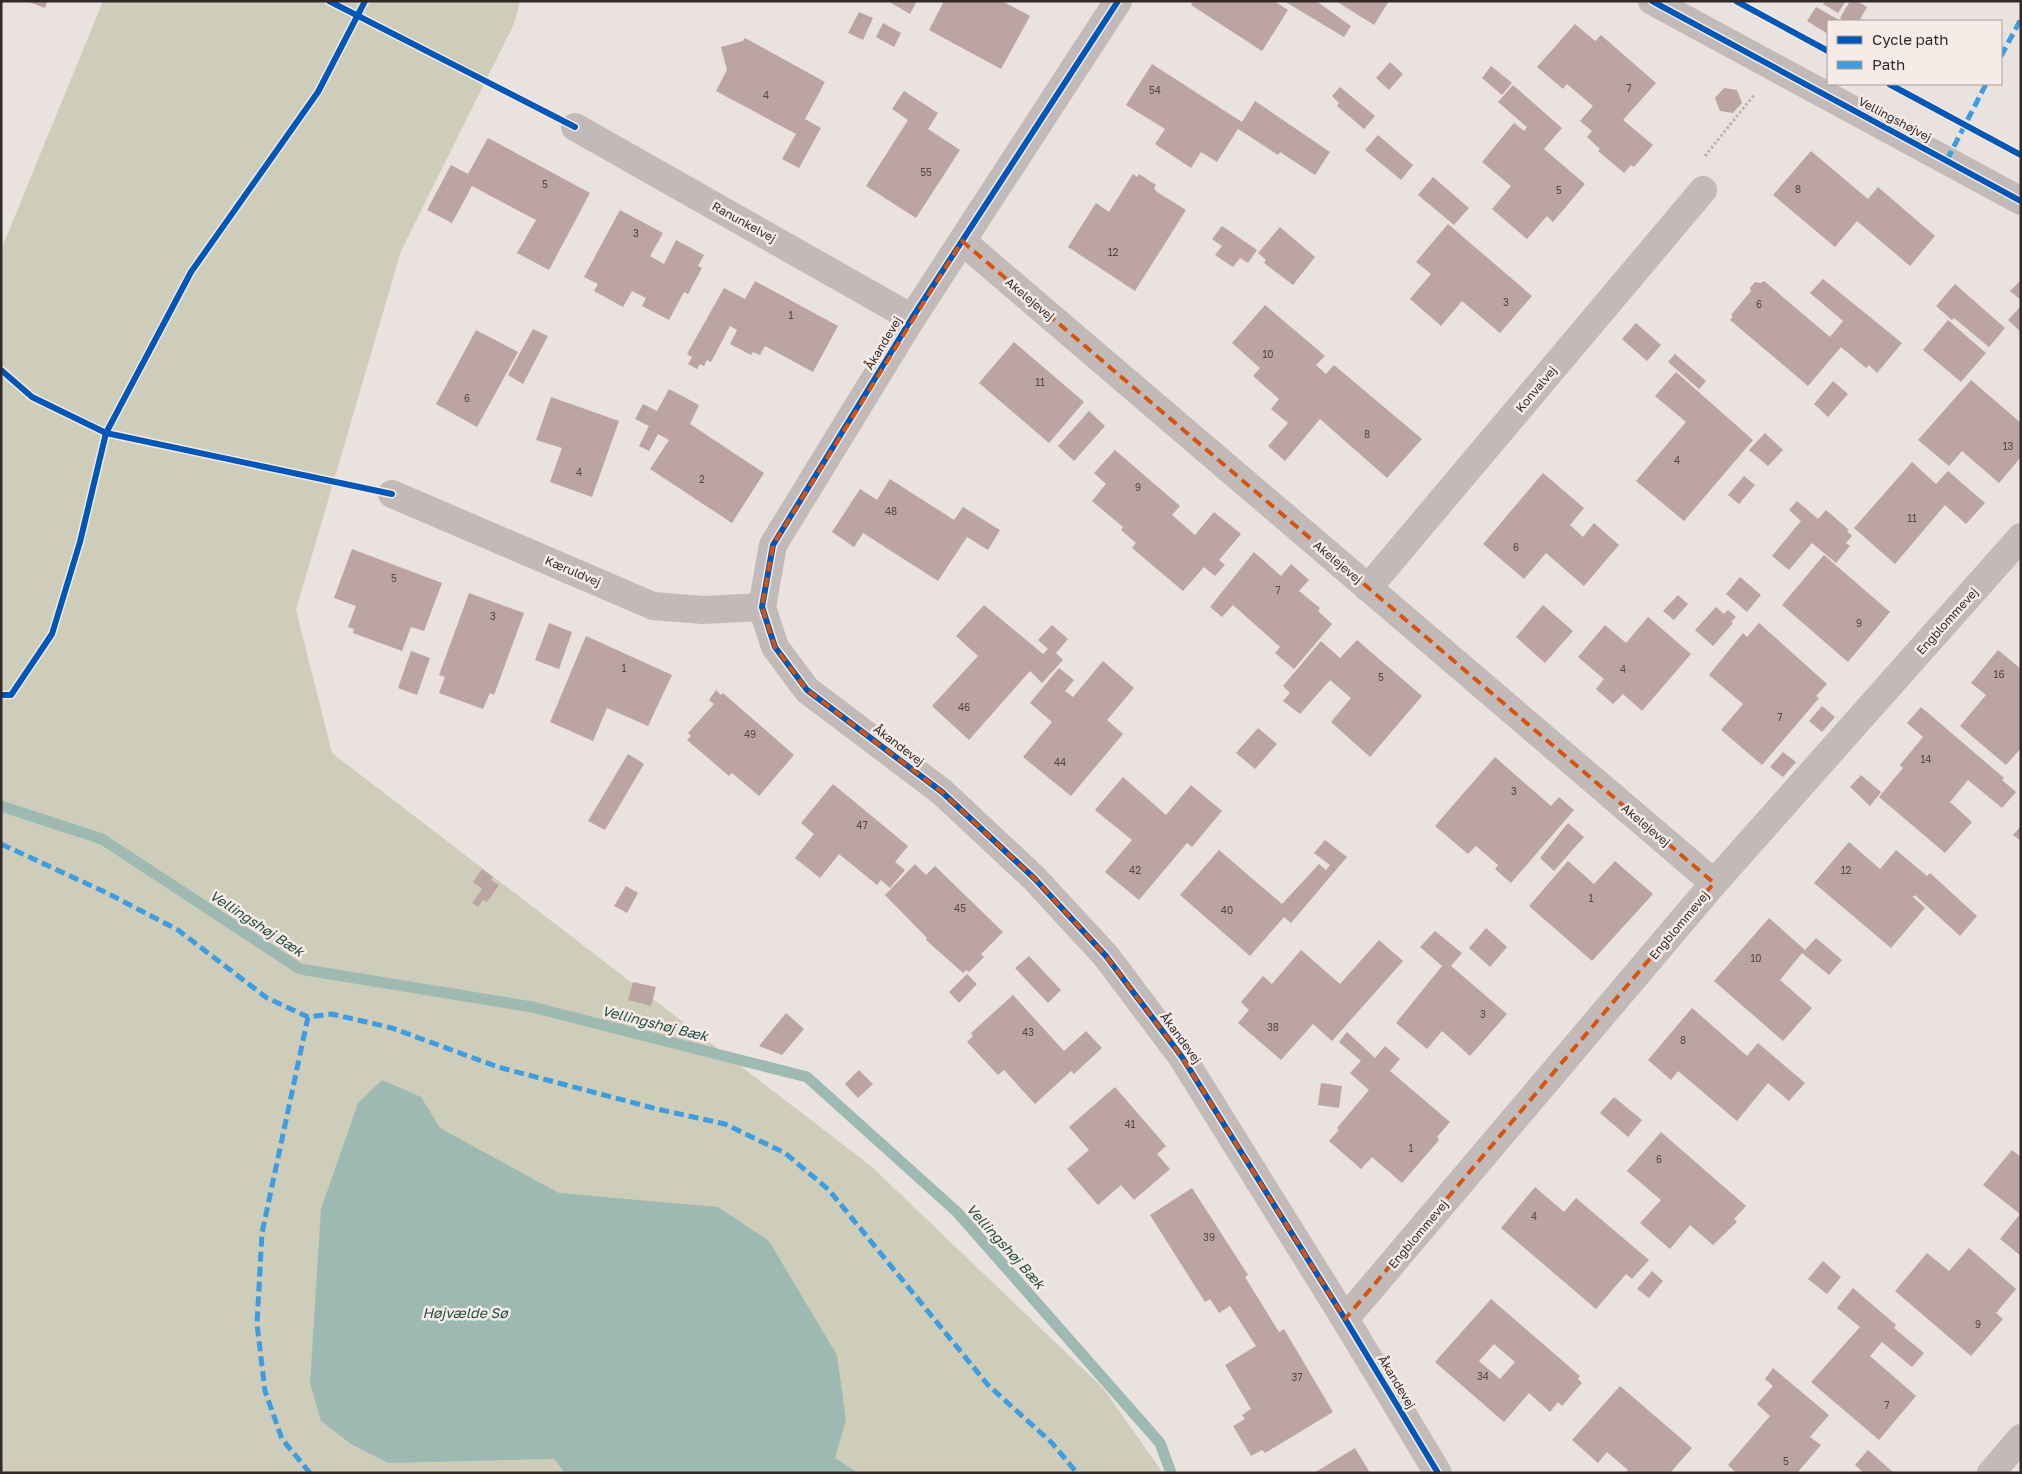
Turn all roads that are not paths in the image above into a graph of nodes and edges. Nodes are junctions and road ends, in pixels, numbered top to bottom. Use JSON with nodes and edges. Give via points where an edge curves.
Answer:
{"nodes":[{"id":1,"x":1652,"y":1,"type":"edge"},
{"id":2,"x":1111,"y":3,"type":"edge"},
{"id":3,"x":575,"y":127,"type":"dead end"},
{"id":4,"x":1703,"y":190,"type":"road end"},
{"id":5,"x":2021,"y":200,"type":"edge"},
{"id":6,"x":962,"y":241,"type":"junction"},
{"id":7,"x":912,"y":318,"type":"junction"},
{"id":8,"x":392,"y":494,"type":"dead end"},
{"id":9,"x":2021,"y":537,"type":"edge"},
{"id":10,"x":1368,"y":588,"type":"junction"},
{"id":11,"x":762,"y":608,"type":"junction"},
{"id":12,"x":1714,"y":883,"type":"junction"},
{"id":13,"x":1346,"y":1319,"type":"junction"},
{"id":14,"x":2021,"y":1438,"type":"edge"},
{"id":15,"x":1438,"y":1473,"type":"edge"},
{"id":16,"x":1991,"y":1473,"type":"edge"}],
"edges":[{"from":1,"to":5,"type":"street","name":"Vellingshøjvej"},
{"from":2,"to":6,"type":"street","name":"Åkandevej"},
{"from":3,"to":7,"type":"street","name":"Ranunkelvej"},
{"from":4,"to":10,"type":"street","name":"Konvalvej"},
{"from":6,"to":7,"type":"street","name":"Åkandevej"},
{"from":6,"to":10,"type":"street","name":"Akelejevej"},
{"from":7,"to":11,"type":"street","name":"Åkandevej","via":[[773,545]]},
{"from":8,"to":11,"type":"street","name":"Kæruldvej","via":[[653,606],[703,610]]},
{"from":9,"to":12,"type":"street","name":"Engblommevej"},
{"from":10,"to":12,"type":"street","name":"Akelejevej"},
{"from":11,"to":13,"type":"street","name":"Åkandevej","via":[[775,647],[806,690],[942,792],[1034,878],[1106,956],[1182,1057]]},
{"from":12,"to":13,"type":"street","name":"Engblommevej"},
{"from":13,"to":15,"type":"street","name":"Åkandevej"},
{"from":14,"to":16,"type":"street"}]}
